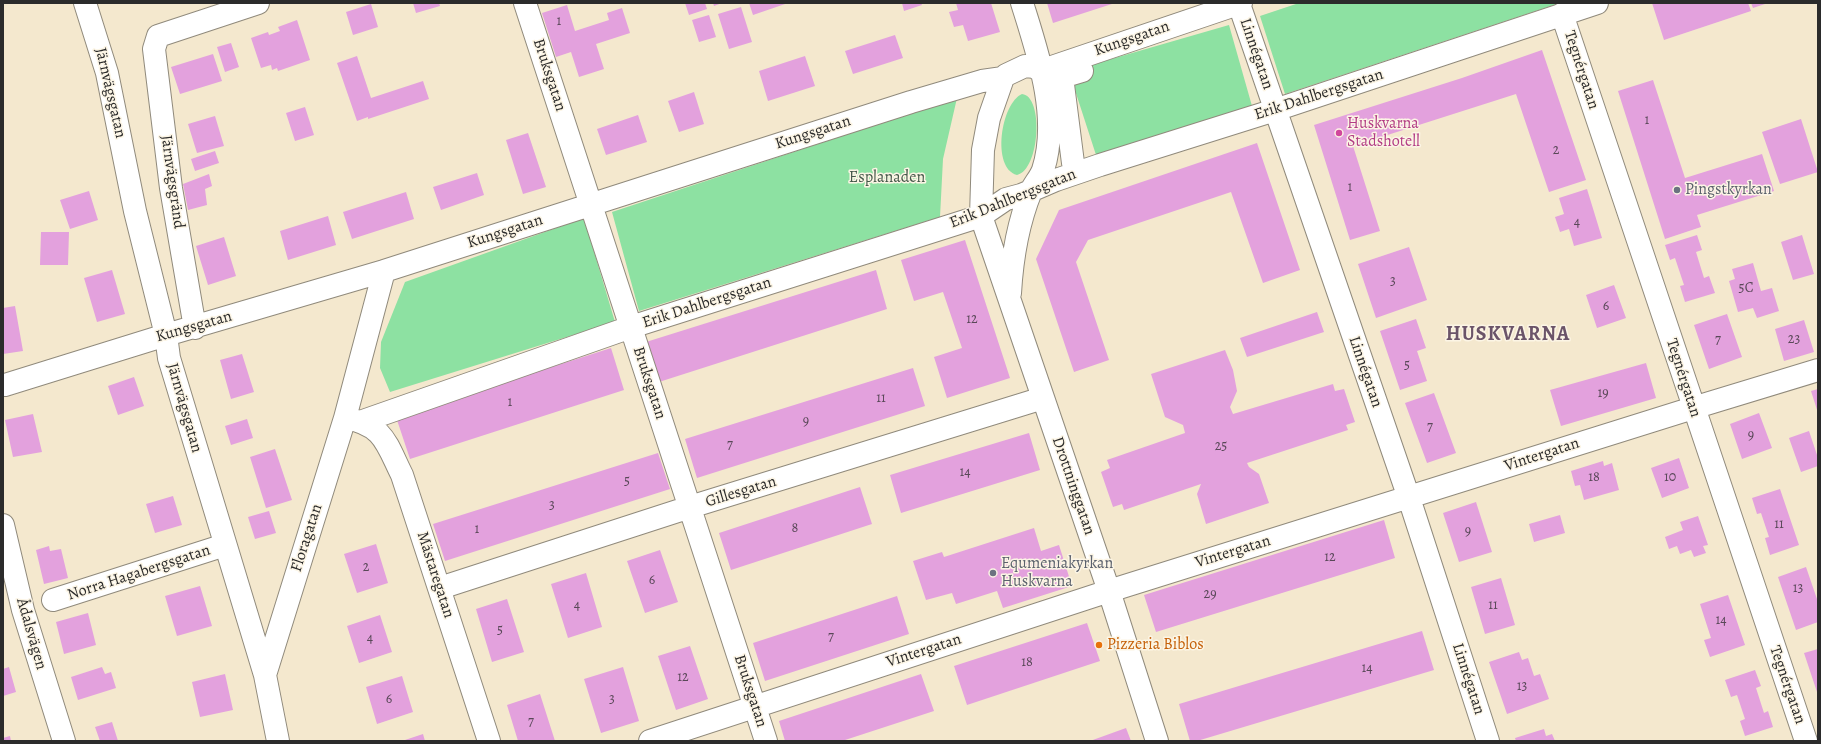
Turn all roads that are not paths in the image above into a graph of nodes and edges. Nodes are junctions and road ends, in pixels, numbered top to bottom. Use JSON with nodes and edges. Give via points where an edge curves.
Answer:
{"nodes":[{"id":1,"x":85,"y":3,"type":"edge"},
{"id":2,"x":258,"y":3,"type":"edge"},
{"id":3,"x":525,"y":3,"type":"edge"},
{"id":4,"x":1022,"y":3,"type":"edge"},
{"id":5,"x":1240,"y":3,"type":"edge"},
{"id":6,"x":1597,"y":3,"type":"edge"},
{"id":7,"x":1562,"y":14,"type":"junction"},
{"id":8,"x":1033,"y":39,"type":"junction"},
{"id":9,"x":1040,"y":71,"type":"junction"},
{"id":10,"x":1082,"y":71,"type":"dead end"},
{"id":11,"x":1008,"y":75,"type":"junction"},
{"id":12,"x":1275,"y":110,"type":"junction"},
{"id":13,"x":1073,"y":163,"type":"dead end"},
{"id":14,"x":982,"y":182,"type":"junction"},
{"id":15,"x":1031,"y":190,"type":"junction"},
{"id":16,"x":1006,"y":199,"type":"junction"},
{"id":17,"x":591,"y":205,"type":"junction"},
{"id":18,"x":981,"y":216,"type":"junction"},
{"id":19,"x":384,"y":271,"type":"junction"},
{"id":20,"x":1009,"y":300,"type":"junction"},
{"id":21,"x":631,"y":327,"type":"junction"},
{"id":22,"x":195,"y":328,"type":"junction"},
{"id":23,"x":166,"y":335,"type":"junction"},
{"id":24,"x":1818,"y":370,"type":"edge"},
{"id":25,"x":5,"y":386,"type":"dead end"},
{"id":26,"x":1043,"y":398,"type":"junction"},
{"id":27,"x":1693,"y":408,"type":"junction"},
{"id":28,"x":354,"y":420,"type":"junction"},
{"id":29,"x":1409,"y":498,"type":"junction"},
{"id":30,"x":690,"y":508,"type":"junction"},
{"id":31,"x":3,"y":526,"type":"edge"},
{"id":32,"x":225,"y":545,"type":"junction"},
{"id":33,"x":440,"y":588,"type":"junction"},
{"id":34,"x":1109,"y":591,"type":"junction"},
{"id":35,"x":53,"y":600,"type":"dead end"},
{"id":36,"x":265,"y":676,"type":"junction"},
{"id":37,"x":755,"y":705,"type":"junction"},
{"id":38,"x":64,"y":741,"type":"edge"},
{"id":39,"x":278,"y":741,"type":"edge"},
{"id":40,"x":489,"y":741,"type":"edge"},
{"id":41,"x":650,"y":741,"type":"edge"},
{"id":42,"x":766,"y":741,"type":"edge"},
{"id":43,"x":1157,"y":741,"type":"edge"},
{"id":44,"x":1488,"y":741,"type":"edge"},
{"id":45,"x":1806,"y":741,"type":"edge"}],
"edges":[{"from":1,"to":23,"type":"street","name":"Järnvägsgatan","via":[[107,73],[135,211]]},
{"from":2,"to":22,"type":"street","name":"Järnvägsgränd","via":[[158,36],[154,49],[169,172]]},
{"from":3,"to":17,"type":"street","name":"Bruksgatan"},
{"from":4,"to":8,"type":"street","name":"Drottninggatan"},
{"from":5,"to":9,"type":"street","name":"Kungsgatan"},
{"from":5,"to":12,"type":"street","name":"Linnégatan"},
{"from":6,"to":7,"type":"street","name":"Erik Dahlbergsgatan"},
{"from":7,"to":12,"type":"street","name":"Erik Dahlbergsgatan"},
{"from":7,"to":27,"type":"street","name":"Tegnérgatan"},
{"from":8,"to":9,"type":"street","name":"Drottninggatan"},
{"from":8,"to":11,"type":"street","name":"Drottninggatan"},
{"from":9,"to":11,"type":"street","name":"Kungsgatan","via":[[1035,67],[1025,66]]},
{"from":9,"to":15,"type":"street","name":"Drottninggatan","via":[[1044,77],[1048,133],[1043,170]]},
{"from":10,"to":13,"type":"street","via":[[1062,77]]},
{"from":11,"to":14,"type":"street","name":"Drottninggatan","via":[[989,118],[981,163]]},
{"from":11,"to":17,"type":"street","name":"Kungsgatan","via":[[911,102]]},
{"from":12,"to":15,"type":"street","name":"Erik Dahlbergsgatan","via":[[1100,165]]},
{"from":12,"to":29,"type":"street","name":"Linnégatan"},
{"from":14,"to":16,"type":"street","via":[[993,193]]},
{"from":14,"to":18,"type":"street","name":"Drottninggatan"},
{"from":15,"to":16,"type":"street","name":"Erik Dahlbergsgatan"},
{"from":15,"to":20,"type":"street","name":"Drottninggatan","via":[[1016,246]]},
{"from":16,"to":18,"type":"street","name":"Erik Dahlbergsgatan"},
{"from":17,"to":19,"type":"street","name":"Kungsgatan"},
{"from":17,"to":21,"type":"street","name":"Bruksgatan"},
{"from":18,"to":20,"type":"street","name":"Drottninggatan"},
{"from":18,"to":21,"type":"street","name":"Erik Dahlbergsgatan"},
{"from":19,"to":22,"type":"street","name":"Kungsgatan"},
{"from":19,"to":28,"type":"street"},
{"from":20,"to":26,"type":"street","name":"Drottninggatan"},
{"from":21,"to":28,"type":"street","name":"Erik Dahlbergsgatan"},
{"from":21,"to":30,"type":"street","name":"Bruksgatan"},
{"from":22,"to":23,"type":"street","name":"Kungsgatan"},
{"from":23,"to":25,"type":"street","name":"Kungsgatan"},
{"from":23,"to":32,"type":"street","name":"Järnvägsgatan","via":[[170,358]]},
{"from":24,"to":27,"type":"street","name":"Vintergatan"},
{"from":26,"to":30,"type":"street","name":"Gillesgatan"},
{"from":26,"to":34,"type":"street","name":"Drottninggatan"},
{"from":27,"to":29,"type":"street","name":"Vintergatan"},
{"from":27,"to":45,"type":"street","name":"Tegnérgatan"},
{"from":28,"to":33,"type":"street","name":"Mästaregatan","via":[[382,435],[402,475]]},
{"from":28,"to":36,"type":"street","name":"Floragatan"},
{"from":29,"to":34,"type":"street","name":"Vintergatan"},
{"from":29,"to":44,"type":"street","name":"Linnégatan"},
{"from":30,"to":33,"type":"street","name":"Gillesgatan"},
{"from":30,"to":37,"type":"street","name":"Bruksgatan"},
{"from":31,"to":38,"type":"street","name":"Ådalsvägen","via":[[23,610]]},
{"from":32,"to":35,"type":"street","name":"Norra Hagabergsgatan"},
{"from":32,"to":36,"type":"street","name":"Järnvägsgatan"},
{"from":33,"to":40,"type":"street","name":"Mästaregatan"},
{"from":34,"to":37,"type":"street","name":"Vintergatan"},
{"from":34,"to":43,"type":"street","name":"Drottninggatan"},
{"from":36,"to":39,"type":"street","name":"Järnvägsgatan"},
{"from":37,"to":41,"type":"street","name":"Vintergatan"},
{"from":37,"to":42,"type":"street","name":"Bruksgatan"}]}
